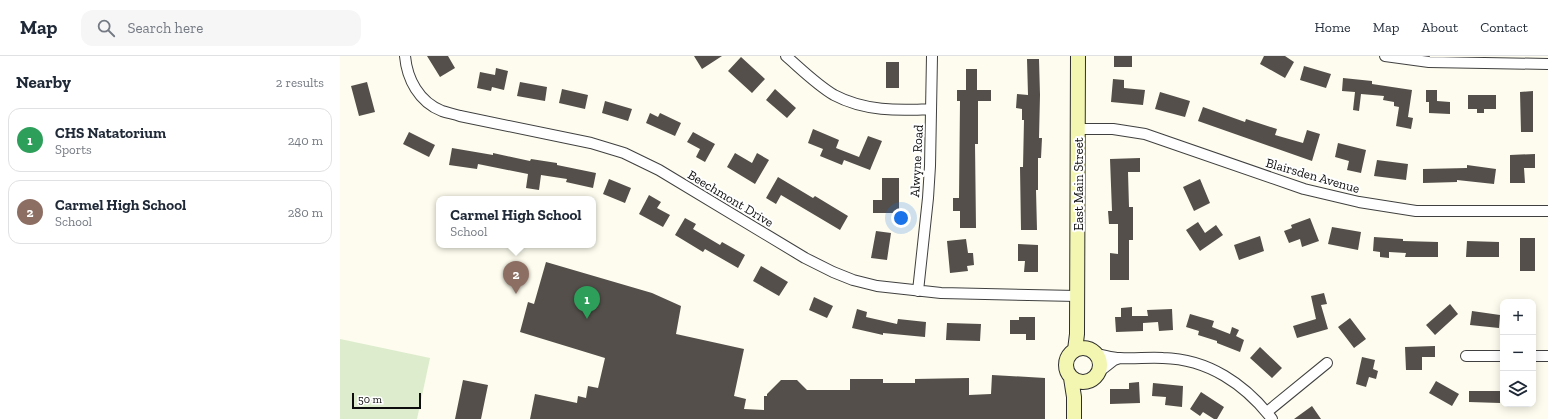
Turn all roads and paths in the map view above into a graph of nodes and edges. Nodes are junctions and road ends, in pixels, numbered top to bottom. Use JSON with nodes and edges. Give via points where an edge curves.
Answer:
{"nodes":[{"id":1,"x":404,"y":56,"type":"edge"},
{"id":2,"x":786,"y":56,"type":"edge"},
{"id":3,"x":932,"y":56,"type":"edge"},
{"id":4,"x":1078,"y":56,"type":"edge"},
{"id":5,"x":1385,"y":56,"type":"edge"},
{"id":6,"x":1548,"y":64,"type":"edge"},
{"id":7,"x":931,"y":109,"type":"junction"},
{"id":8,"x":1078,"y":129,"type":"junction"},
{"id":9,"x":1548,"y":211,"type":"edge"},
{"id":10,"x":918,"y":291,"type":"junction"},
{"id":11,"x":1077,"y":296,"type":"junction"},
{"id":12,"x":1077,"y":312,"type":"junction"},
{"id":13,"x":1075,"y":350,"type":"junction"},
{"id":14,"x":1094,"y":352,"type":"junction"},
{"id":15,"x":1466,"y":356,"type":"dead end"},
{"id":16,"x":1500,"y":356,"type":"edge"},
{"id":17,"x":1536,"y":356,"type":"edge"},
{"id":18,"x":1548,"y":356,"type":"edge"},
{"id":19,"x":1120,"y":358,"type":"junction"},
{"id":20,"x":1327,"y":363,"type":"dead end"},
{"id":21,"x":1100,"y":371,"type":"junction"},
{"id":22,"x":1071,"y":378,"type":"junction"},
{"id":23,"x":1087,"y":382,"type":"junction"},
{"id":24,"x":1270,"y":416,"type":"edge"},
{"id":25,"x":1074,"y":419,"type":"edge"},
{"id":26,"x":1081,"y":419,"type":"edge"}],
"edges":[{"from":1,"to":10,"type":"street","name":"Beechmont Drive","via":[[411,82],[429,103],[441,110],[591,143],[624,153],[659,170],[805,258],[833,272],[876,286]]},
{"from":2,"to":7,"type":"street","via":[[834,95],[851,103],[867,108]]},
{"from":3,"to":7,"type":"street","name":"Alwyne Road"},
{"from":4,"to":8,"type":"main road","name":"East Main Street"},
{"from":5,"to":6,"type":"street","via":[[1429,62]]},
{"from":7,"to":10,"type":"street","name":"Alwyne Road","via":[[928,198]]},
{"from":8,"to":9,"type":"street","name":"Blairsden Avenue","via":[[1113,129],[1145,134],[1304,189],[1359,202],[1416,211]]},
{"from":8,"to":11,"type":"main road","name":"East Main Street"},
{"from":10,"to":11,"type":"street","name":"Beechmont Drive","via":[[975,295]]},
{"from":11,"to":12,"type":"main road","name":"East Main Street"},
{"from":12,"to":13,"type":"main road","name":"East Main Street"},
{"from":12,"to":14,"type":"main road","name":"East Main Street"},
{"from":13,"to":14,"type":"main road","via":[[1082,348]]},
{"from":13,"to":22,"type":"main road","via":[[1066,363]]},
{"from":14,"to":19,"type":"street"},
{"from":14,"to":21,"type":"main road","via":[[1100,360]]},
{"from":15,"to":16,"type":"street"},
{"from":17,"to":18,"type":"street"},
{"from":19,"to":21,"type":"street"},
{"from":19,"to":24,"type":"street","via":[[1181,359],[1216,370],[1236,382]]},
{"from":20,"to":24,"type":"street"},
{"from":21,"to":23,"type":"main road"},
{"from":22,"to":23,"type":"main road","via":[[1082,383]]},
{"from":22,"to":25,"type":"main road"},
{"from":23,"to":26,"type":"main road","via":[[1081,398]]}]}
